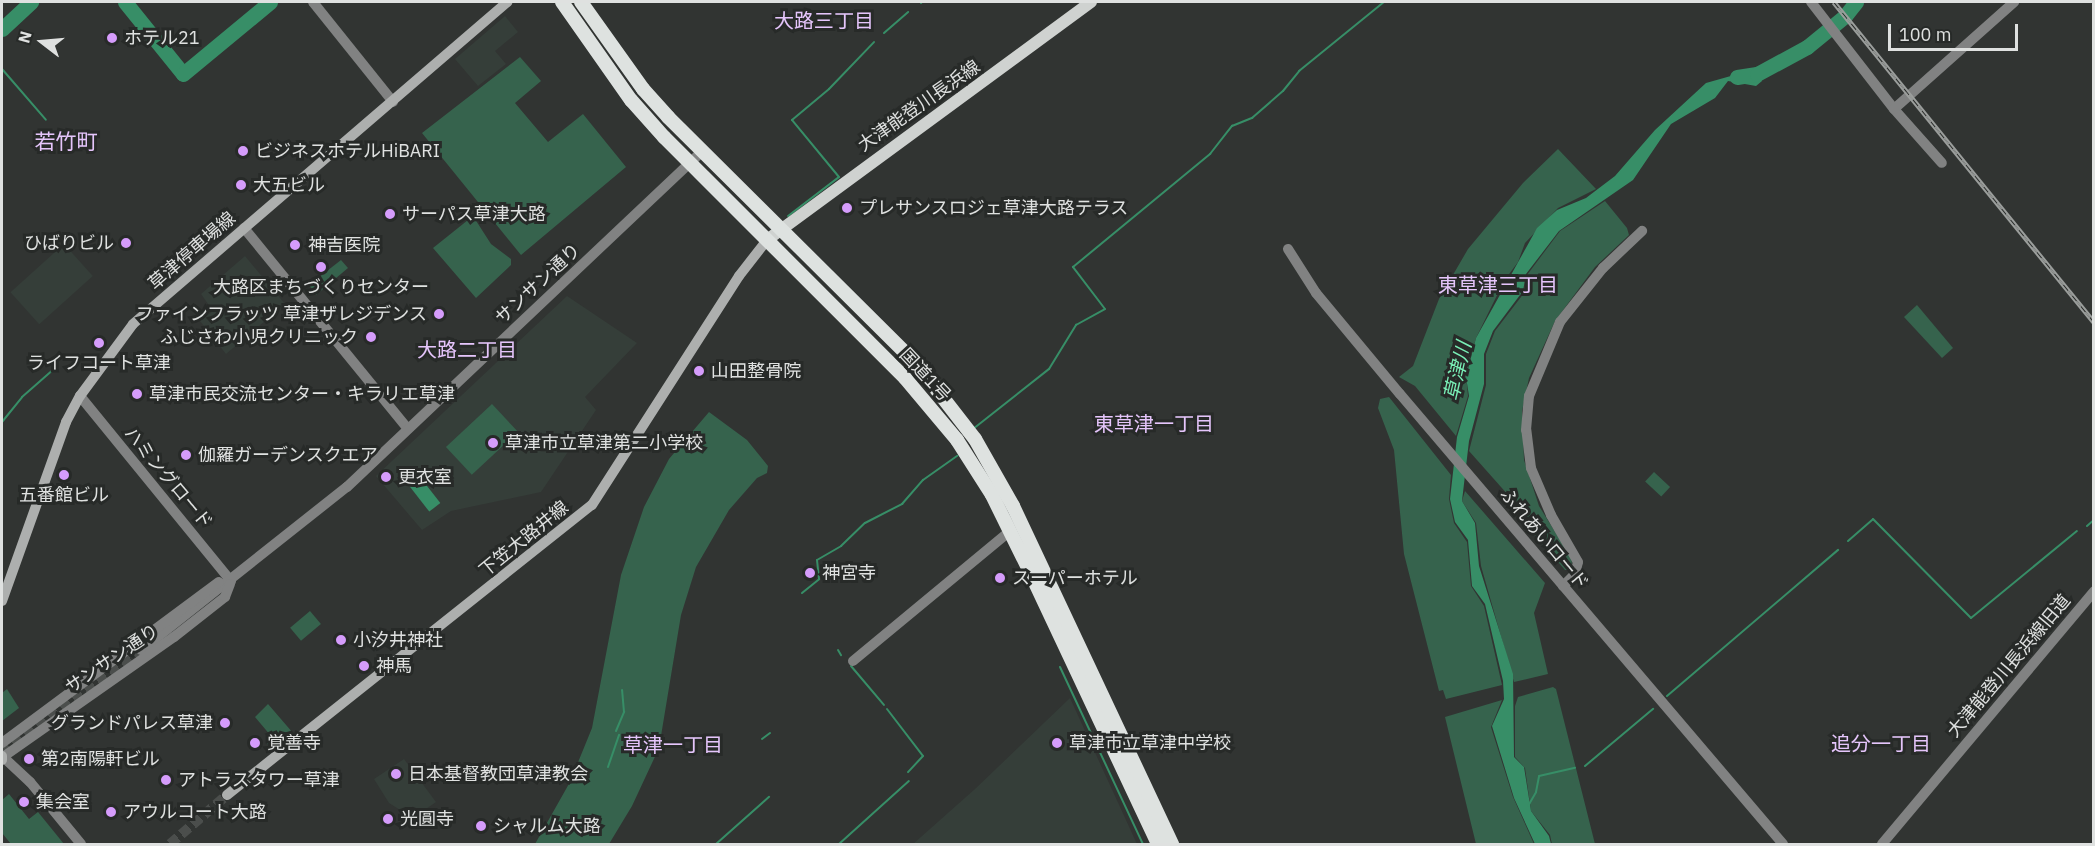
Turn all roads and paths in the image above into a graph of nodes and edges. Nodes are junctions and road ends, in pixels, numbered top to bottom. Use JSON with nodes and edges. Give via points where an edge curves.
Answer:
{"nodes":[{"id":1,"x":313,"y":2,"type":"edge"},
{"id":2,"x":508,"y":2,"type":"edge"},
{"id":3,"x":562,"y":2,"type":"edge"},
{"id":4,"x":581,"y":2,"type":"edge"},
{"id":5,"x":1091,"y":2,"type":"edge"},
{"id":6,"x":1811,"y":2,"type":"edge"},
{"id":7,"x":2014,"y":2,"type":"edge"},
{"id":8,"x":393,"y":102,"type":"junction"},
{"id":9,"x":1894,"y":109,"type":"junction"},
{"id":10,"x":702,"y":151,"type":"junction"},
{"id":11,"x":690,"y":163,"type":"junction"},
{"id":12,"x":1942,"y":163,"type":"dead end"},
{"id":13,"x":244,"y":228,"type":"junction"},
{"id":14,"x":781,"y":229,"type":"junction"},
{"id":15,"x":1642,"y":231,"type":"dead end"},
{"id":16,"x":767,"y":240,"type":"junction"},
{"id":17,"x":1288,"y":249,"type":"dead end"},
{"id":18,"x":80,"y":396,"type":"junction"},
{"id":19,"x":408,"y":429,"type":"junction"},
{"id":20,"x":1010,"y":531,"type":"junction"},
{"id":21,"x":231,"y":581,"type":"junction"},
{"id":22,"x":1563,"y":586,"type":"junction"},
{"id":23,"x":2094,"y":591,"type":"edge"},
{"id":24,"x":2,"y":601,"type":"edge"},
{"id":25,"x":141,"y":650,"type":"tunnel mouth"},
{"id":26,"x":853,"y":662,"type":"dead end"},
{"id":27,"x":2,"y":743,"type":"edge"},
{"id":28,"x":2,"y":758,"type":"edge"},
{"id":29,"x":227,"y":795,"type":"tunnel mouth"},
{"id":30,"x":81,"y":844,"type":"edge"},
{"id":31,"x":1158,"y":844,"type":"edge"},
{"id":32,"x":1172,"y":844,"type":"edge"},
{"id":33,"x":1783,"y":844,"type":"edge"},
{"id":34,"x":1882,"y":844,"type":"edge"}],
"edges":[{"from":1,"to":8,"type":"street"},
{"from":2,"to":8,"type":"main road","name":"草津停車場線"},
{"from":3,"to":11,"type":"highway","name":"国道1号","via":[[631,99]]},
{"from":4,"to":10,"type":"highway","name":"国道1号","via":[[643,89]]},
{"from":5,"to":14,"type":"main road","name":"大津能登川長浜線"},
{"from":6,"to":9,"type":"street"},
{"from":7,"to":9,"type":"street"},
{"from":8,"to":13,"type":"main road","name":"草津停車場線"},
{"from":9,"to":12,"type":"street"},
{"from":10,"to":11,"type":"street","name":"サンサン通り"},
{"from":10,"to":14,"type":"highway","name":"国道1号"},
{"from":11,"to":16,"type":"highway","name":"国道1号"},
{"from":11,"to":19,"type":"street","name":"サンサン通り"},
{"from":13,"to":18,"type":"main road","name":"草津停車場線","via":[[133,324]]},
{"from":13,"to":19,"type":"street"},
{"from":14,"to":16,"type":"main road","name":"大津能登川長浜線"},
{"from":14,"to":32,"type":"highway","name":"国道1号","via":[[916,363],[975,439],[1013,506]]},
{"from":15,"to":22,"type":"street","via":[[1597,274],[1560,321],[1529,396],[1526,430],[1531,468],[1551,515],[1578,562],[1575,574]]},
{"from":16,"to":20,"type":"highway","name":"国道1号","via":[[940,418],[992,495]]},
{"from":16,"to":29,"type":"main road","name":"下笠大路井線","via":[[739,276],[592,505]]},
{"from":17,"to":22,"type":"street","name":"ふれあいロード","via":[[1316,293]]},
{"from":18,"to":21,"type":"street","name":"ハミングロード"},
{"from":18,"to":24,"type":"main road","name":"草津停車場線","via":[[56,446]]},
{"from":19,"to":21,"type":"street","name":"サンサン通り","via":[[347,487]]},
{"from":20,"to":26,"type":"street"},
{"from":20,"to":31,"type":"highway","name":"国道1号"},
{"from":21,"to":25,"type":"street"},
{"from":21,"to":27,"type":"street","name":"サンサン通り","via":[[220,582]]},
{"from":21,"to":28,"type":"street","name":"サンサン通り","via":[[225,597],[174,637]]},
{"from":22,"to":33,"type":"street","name":"ふれあいロード"},
{"from":23,"to":34,"type":"street","name":"大津能登川長浜線旧道"},
{"from":28,"to":30,"type":"street","via":[[30,782]]}]}
